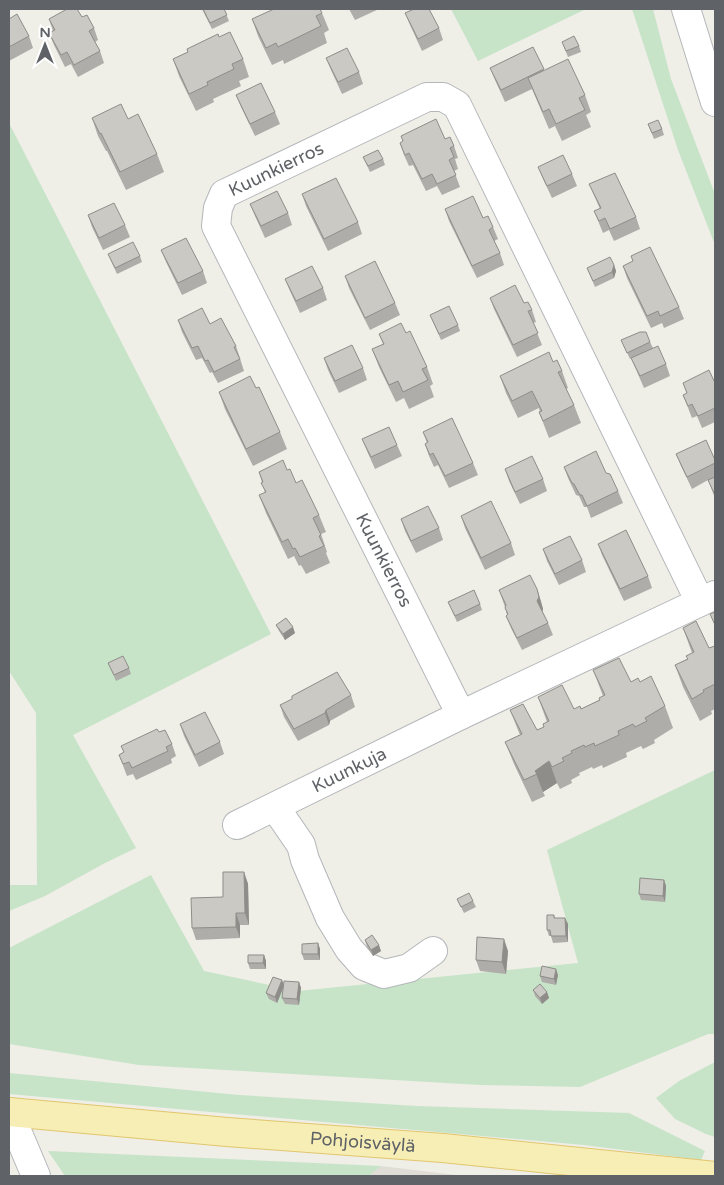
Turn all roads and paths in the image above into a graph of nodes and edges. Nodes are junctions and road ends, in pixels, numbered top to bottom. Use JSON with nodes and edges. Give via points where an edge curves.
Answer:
{"nodes":[{"id":1,"x":686,"y":9,"type":"edge"},
{"id":2,"x":715,"y":102,"type":"edge"},
{"id":3,"x":708,"y":598,"type":"edge"},
{"id":4,"x":461,"y":715,"type":"junction"},
{"id":5,"x":275,"y":807,"type":"junction"},
{"id":6,"x":237,"y":825,"type":"dead end"},
{"id":7,"x":433,"y":951,"type":"dead end"},
{"id":8,"x":9,"y":1112,"type":"edge"},
{"id":9,"x":36,"y":1176,"type":"edge"},
{"id":10,"x":715,"y":1176,"type":"edge"}],
"edges":[{"from":1,"to":2,"type":"street"},
{"from":3,"to":4,"type":"street","name":"Kuunkierros"},
{"from":3,"to":4,"type":"street","name":"Kuunkierros","via":[[457,105],[443,97],[427,97],[224,194],[216,226]]},
{"from":4,"to":5,"type":"street","name":"Kuunkuja"},
{"from":5,"to":6,"type":"street","name":"Kuunkuja"},
{"from":5,"to":7,"type":"street","via":[[301,845],[330,918],[364,966],[384,974],[409,968]]},
{"from":8,"to":9,"type":"street"},
{"from":8,"to":10,"type":"main road","name":"Pohjoisväylä","via":[[444,1148]]}]}
